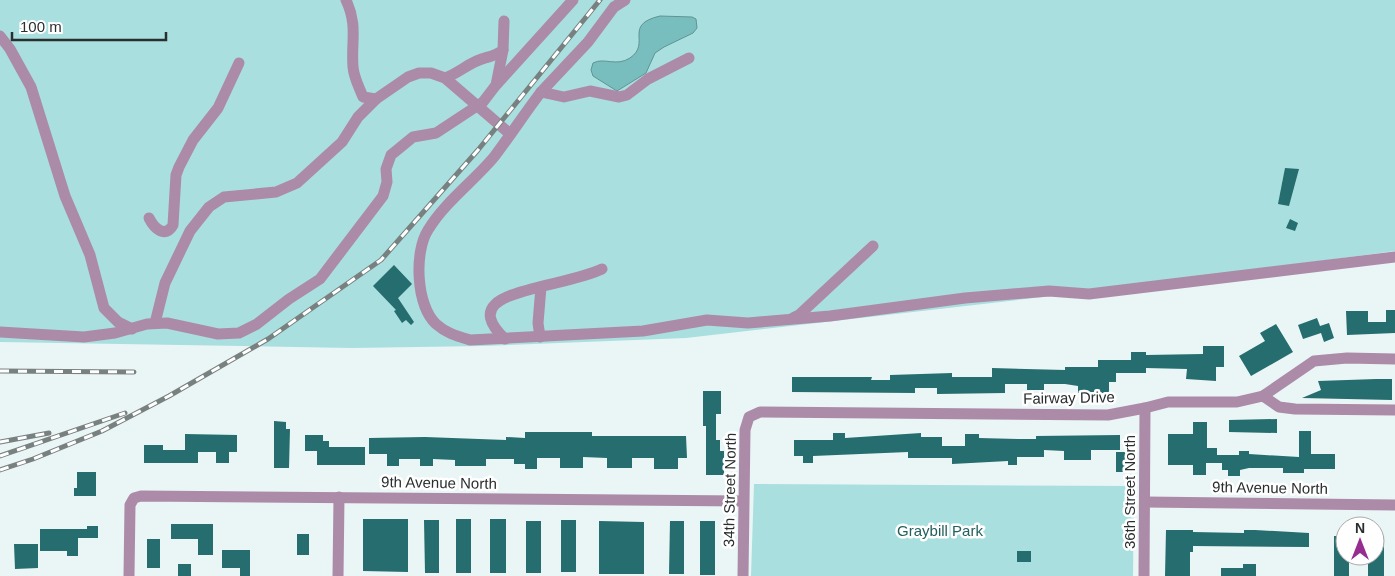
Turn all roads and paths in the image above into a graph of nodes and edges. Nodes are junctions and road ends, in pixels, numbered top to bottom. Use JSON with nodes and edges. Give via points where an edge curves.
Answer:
{"nodes":[{"id":1,"x":346,"y":0,"type":"edge"},
{"id":2,"x":573,"y":0,"type":"edge"},
{"id":3,"x":625,"y":0,"type":"edge"},
{"id":4,"x":504,"y":21,"type":"dead end"},
{"id":5,"x":0,"y":36,"type":"edge"},
{"id":6,"x":503,"y":50,"type":"junction"},
{"id":7,"x":689,"y":58,"type":"dead end"},
{"id":8,"x":239,"y":63,"type":"dead end"},
{"id":9,"x":445,"y":78,"type":"junction"},
{"id":10,"x":496,"y":85,"type":"junction"},
{"id":11,"x":541,"y":92,"type":"junction"},
{"id":12,"x":376,"y":98,"type":"junction"},
{"id":13,"x":476,"y":105,"type":"junction"},
{"id":14,"x":509,"y":133,"type":"junction"},
{"id":15,"x":149,"y":218,"type":"dead end"},
{"id":16,"x":874,"y":246,"type":"dead end"},
{"id":17,"x":1395,"y":258,"type":"edge"},
{"id":18,"x":602,"y":269,"type":"dead end"},
{"id":19,"x":541,"y":287,"type":"junction"},
{"id":20,"x":789,"y":319,"type":"junction"},
{"id":21,"x":155,"y":323,"type":"junction"},
{"id":22,"x":132,"y":328,"type":"junction"},
{"id":23,"x":0,"y":332,"type":"edge"},
{"id":24,"x":540,"y":337,"type":"junction"},
{"id":25,"x":505,"y":339,"type":"junction"},
{"id":26,"x":1395,"y":358,"type":"edge"},
{"id":27,"x":1263,"y":396,"type":"junction"},
{"id":28,"x":1146,"y":408,"type":"junction"},
{"id":29,"x":1395,"y":410,"type":"edge"},
{"id":30,"x":760,"y":412,"type":"joint"},
{"id":31,"x":339,"y":497,"type":"junction"},
{"id":32,"x":743,"y":501,"type":"junction"},
{"id":33,"x":1145,"y":502,"type":"junction"},
{"id":34,"x":1395,"y":505,"type":"edge"},
{"id":35,"x":129,"y":576,"type":"edge"},
{"id":36,"x":338,"y":576,"type":"edge"},
{"id":37,"x":743,"y":576,"type":"edge"},
{"id":38,"x":1144,"y":576,"type":"edge"}],
"edges":[{"from":1,"to":12,"type":"street","via":[[355,25],[356,82],[363,97]]},
{"from":2,"to":10,"type":"street"},
{"from":3,"to":11,"type":"street","via":[[614,7],[588,42]]},
{"from":4,"to":6,"type":"street"},
{"from":5,"to":22,"type":"street","via":[[31,87],[68,204],[90,255],[104,308],[118,322]]},
{"from":6,"to":9,"type":"street"},
{"from":6,"to":10,"type":"street"},
{"from":7,"to":11,"type":"street","via":[[648,79],[627,96],[590,91],[564,97]]},
{"from":8,"to":15,"type":"street","via":[[218,108],[193,140],[179,167],[173,225],[160,232]]},
{"from":9,"to":12,"type":"street","via":[[419,73]]},
{"from":9,"to":13,"type":"street"},
{"from":10,"to":13,"type":"street","via":[[483,102]]},
{"from":11,"to":14,"type":"street"},
{"from":12,"to":21,"type":"street","via":[[358,117],[342,142],[297,183],[276,192],[224,197],[209,207],[190,231],[165,283]]},
{"from":13,"to":14,"type":"street"},
{"from":13,"to":21,"type":"street","via":[[436,133],[412,137],[402,144],[391,155],[383,196],[320,279],[257,324],[239,333],[218,334],[188,326]]},
{"from":14,"to":25,"type":"street","via":[[494,157],[451,201],[427,232],[418,264],[421,297],[434,323],[452,335],[470,340]]},
{"from":16,"to":20,"type":"street","via":[[799,316]]},
{"from":17,"to":20,"type":"street","via":[[1089,294],[1048,291]]},
{"from":18,"to":19,"type":"street"},
{"from":19,"to":24,"type":"street"},
{"from":19,"to":25,"type":"street","via":[[511,294],[493,307],[492,324]]},
{"from":20,"to":24,"type":"street","via":[[707,320],[643,331]]},
{"from":21,"to":22,"type":"street"},
{"from":22,"to":23,"type":"street","via":[[84,336]]},
{"from":24,"to":25,"type":"street"},
{"from":26,"to":27,"type":"street","name":"Fairway Drive","via":[[1314,361]]},
{"from":27,"to":28,"type":"street","name":"Fairway Drive","via":[[1237,402],[1168,402]]},
{"from":27,"to":29,"type":"street","via":[[1279,407],[1295,409]]},
{"from":28,"to":30,"type":"street","name":"Fairway Drive","via":[[1108,415]]},
{"from":28,"to":33,"type":"street","name":"36th Street North"},
{"from":30,"to":32,"type":"street","name":"34th Street North","via":[[749,417],[745,430]]},
{"from":31,"to":32,"type":"street","name":"9th Avenue North"},
{"from":31,"to":35,"type":"street","name":"9th Avenue North","via":[[134,498],[130,505]]},
{"from":31,"to":36,"type":"street"},
{"from":32,"to":37,"type":"street","name":"34th Street North"},
{"from":33,"to":34,"type":"street","name":"9th Avenue North"},
{"from":33,"to":38,"type":"street","name":"36th Street North"}]}
